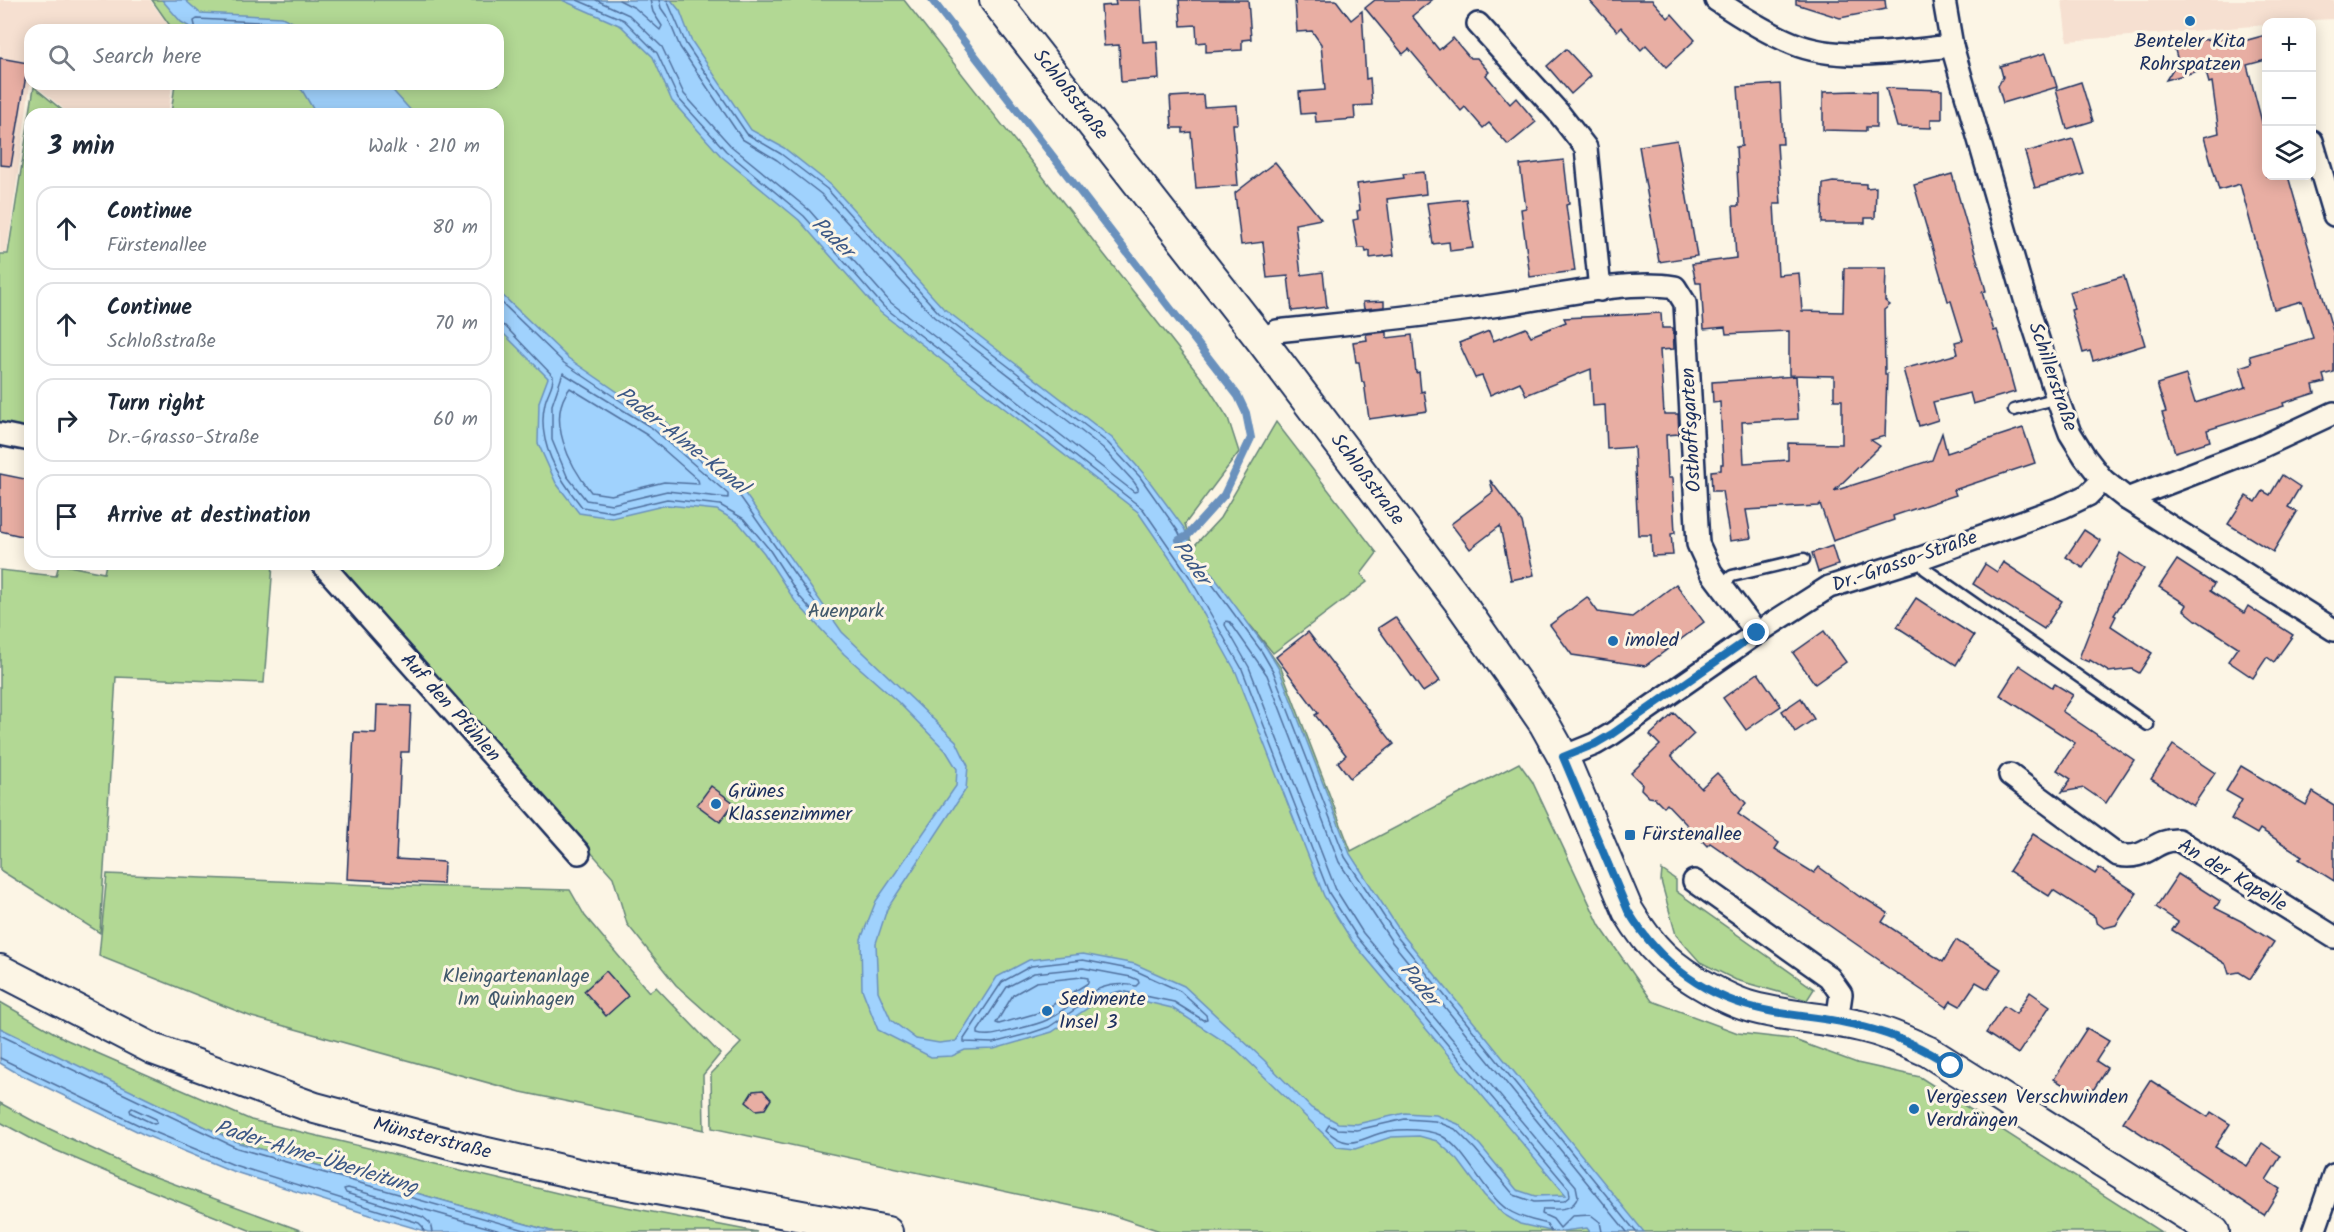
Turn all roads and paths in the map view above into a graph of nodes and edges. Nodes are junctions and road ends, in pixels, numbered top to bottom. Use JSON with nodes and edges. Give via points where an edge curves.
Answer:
{"nodes":[{"id":1,"x":995,"y":0,"type":"edge"},
{"id":2,"x":1716,"y":0,"type":"edge"},
{"id":3,"x":1944,"y":0,"type":"edge"},
{"id":4,"x":1478,"y":24,"type":"dead end"},
{"id":5,"x":1952,"y":46,"type":"junction"},
{"id":6,"x":2316,"y":154,"type":"edge"},
{"id":7,"x":2334,"y":215,"type":"edge"},
{"id":8,"x":1600,"y":290,"type":"junction"},
{"id":9,"x":1262,"y":341,"type":"junction"},
{"id":10,"x":2057,"y":398,"type":"junction"},
{"id":11,"x":2014,"y":410,"type":"dead end"},
{"id":12,"x":2334,"y":413,"type":"edge"},
{"id":13,"x":0,"y":434,"type":"edge"},
{"id":14,"x":24,"y":440,"type":"edge"},
{"id":15,"x":2103,"y":480,"type":"junction"},
{"id":16,"x":2127,"y":499,"type":"junction"},
{"id":17,"x":1921,"y":558,"type":"junction"},
{"id":18,"x":1804,"y":559,"type":"dead end"},
{"id":19,"x":327,"y":570,"type":"edge"},
{"id":20,"x":1721,"y":586,"type":"junction"},
{"id":21,"x":2334,"y":630,"type":"edge"},
{"id":22,"x":1757,"y":633,"type":"junction"},
{"id":23,"x":2148,"y":725,"type":"dead end"},
{"id":24,"x":1563,"y":757,"type":"junction"},
{"id":25,"x":2010,"y":775,"type":"dead end"},
{"id":26,"x":579,"y":853,"type":"dead end"},
{"id":27,"x":1694,"y":881,"type":"dead end"},
{"id":28,"x":2334,"y":937,"type":"edge"},
{"id":29,"x":0,"y":970,"type":"edge"},
{"id":30,"x":1837,"y":1022,"type":"junction"},
{"id":31,"x":2334,"y":1175,"type":"edge"},
{"id":32,"x":887,"y":1232,"type":"edge"},
{"id":33,"x":2214,"y":1232,"type":"edge"},
{"id":34,"x":2314,"y":1232,"type":"edge"}],
"edges":[{"from":1,"to":9,"type":"street","name":"Schloßstraße"},
{"from":2,"to":5,"type":"street","via":[[1768,32],[1820,52],[1875,54]]},
{"from":3,"to":5,"type":"street","name":"Schillerstraße"},
{"from":4,"to":8,"type":"street","via":[[1586,148]]},
{"from":5,"to":10,"type":"street","name":"Schillerstraße"},
{"from":6,"to":7,"type":"street"},
{"from":8,"to":9,"type":"street","name":"Osthoffsgarten","via":[[1414,318],[1277,331]]},
{"from":8,"to":20,"type":"street","name":"Osthoffsgarten","via":[[1658,284],[1675,287],[1686,303],[1698,544]]},
{"from":9,"to":24,"type":"street","name":"Schloßstraße","via":[[1488,642],[1542,719]]},
{"from":10,"to":11,"type":"lane"},
{"from":10,"to":15,"type":"street","name":"Schillerstraße","via":[[2070,433]]},
{"from":12,"to":16,"type":"street","via":[[2259,448]]},
{"from":13,"to":14,"type":"street"},
{"from":15,"to":16,"type":"street","name":"Schillerstraße"},
{"from":15,"to":17,"type":"street","name":"Dr.-Grasso-Straße","via":[[2088,495],[2063,507]]},
{"from":16,"to":21,"type":"street","name":"Schillerstraße"},
{"from":17,"to":22,"type":"street","name":"Dr.-Grasso-Straße","via":[[1829,587]]},
{"from":17,"to":23,"type":"lane","via":[[1925,569]]},
{"from":18,"to":20,"type":"lane","via":[[1732,576]]},
{"from":19,"to":26,"type":"street","name":"Auf den Pfühlen"},
{"from":20,"to":22,"type":"street","name":"Osthoffsgarten"},
{"from":22,"to":24,"type":"street","name":"Dr.-Grasso-Straße","via":[[1604,739]]},
{"from":24,"to":30,"type":"street","name":"Schloßstraße","via":[[1628,911],[1657,952],[1676,969],[1733,1001]]},
{"from":25,"to":28,"type":"street","name":"An der Kapelle","via":[[2118,855],[2142,855],[2167,839],[2178,840]]},
{"from":27,"to":30,"type":"street","via":[[1829,977],[1840,994]]},
{"from":29,"to":32,"type":"street","name":"Münsterstraße","via":[[153,1049],[315,1108],[461,1148],[587,1176]]},
{"from":30,"to":33,"type":"street","via":[[1880,1032],[1929,1052]]},
{"from":31,"to":34,"type":"street"}]}
